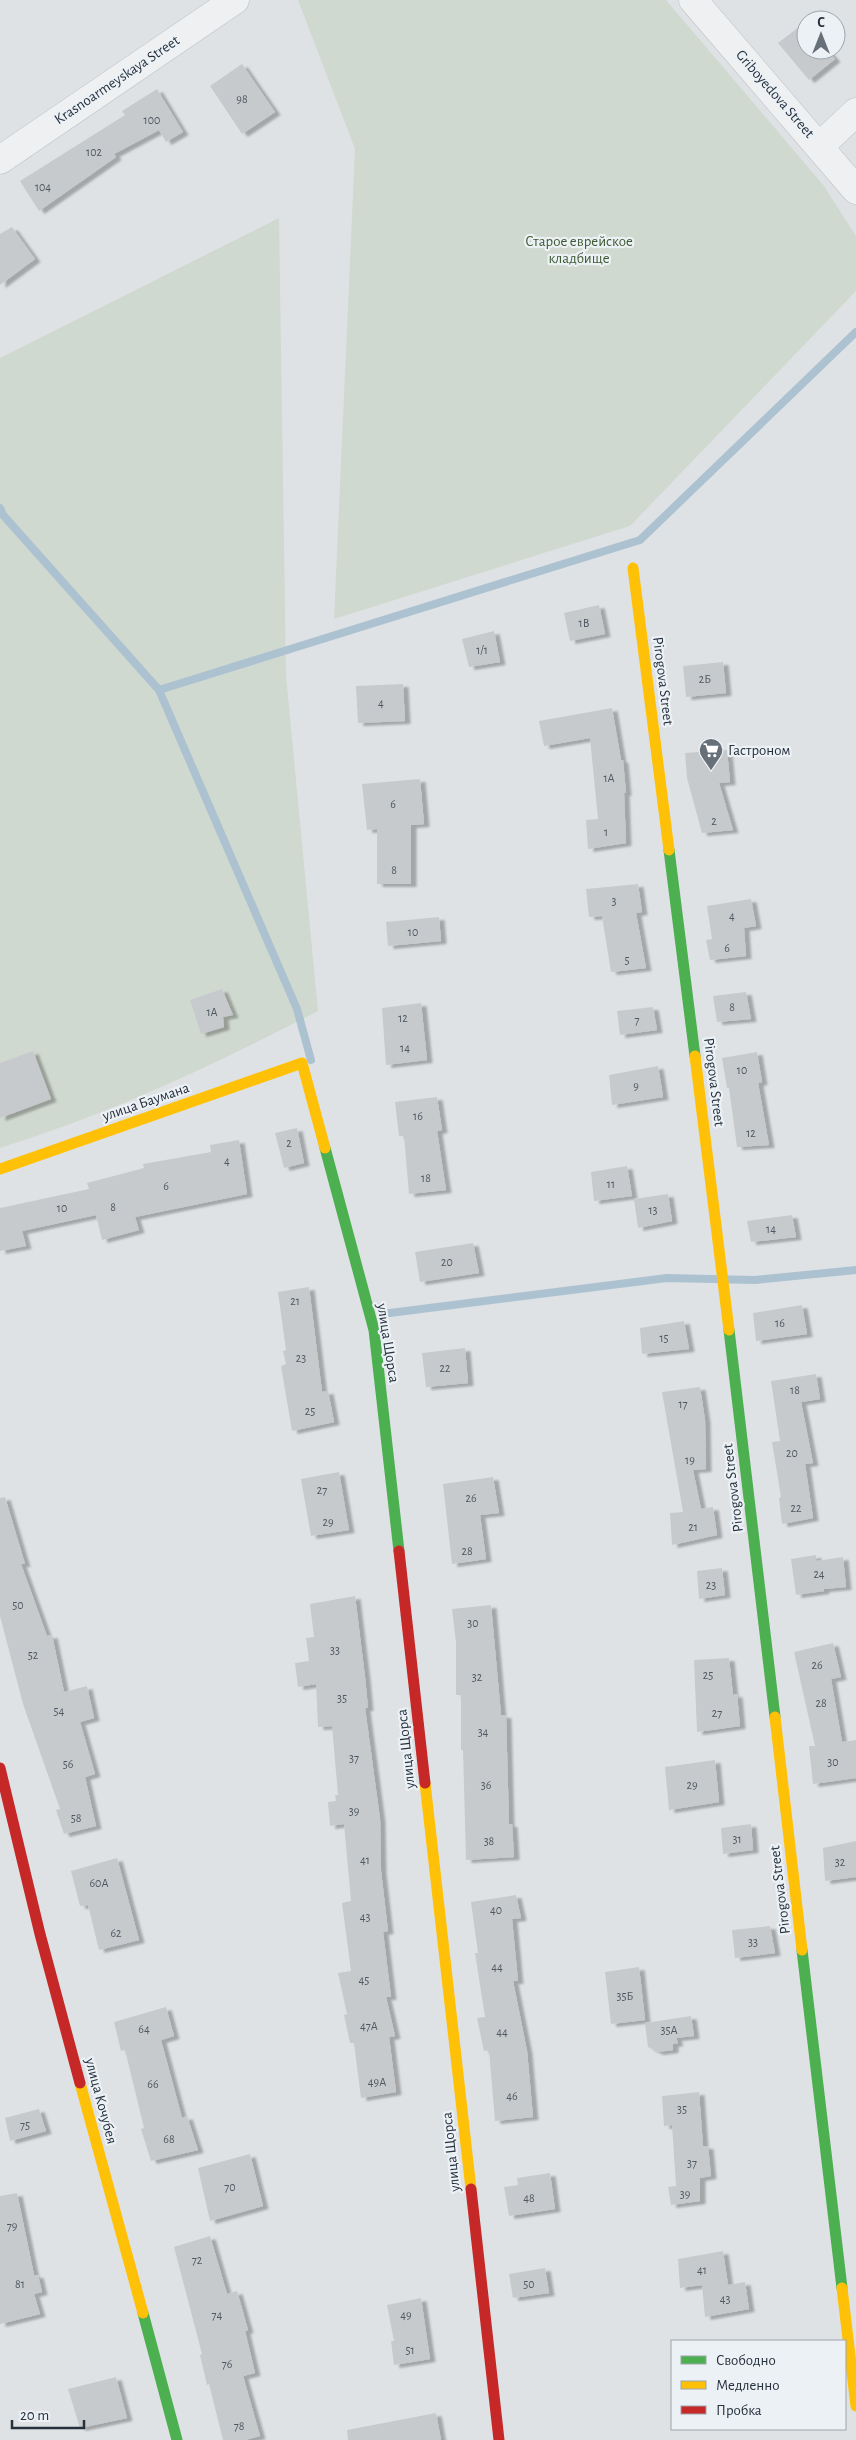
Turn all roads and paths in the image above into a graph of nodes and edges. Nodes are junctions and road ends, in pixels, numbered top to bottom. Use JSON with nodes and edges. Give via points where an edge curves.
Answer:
{"nodes":[{"id":1,"x":235,"y":0,"type":"edge"},
{"id":2,"x":694,"y":0,"type":"edge"},
{"id":3,"x":856,"y":112,"type":"edge"},
{"id":4,"x":820,"y":146,"type":"junction"},
{"id":5,"x":0,"y":160,"type":"edge"},
{"id":6,"x":856,"y":190,"type":"edge"},
{"id":7,"x":633,"y":568,"type":"dead end"},
{"id":8,"x":302,"y":1063,"type":"joint"},
{"id":9,"x":0,"y":1169,"type":"edge"},
{"id":10,"x":0,"y":1768,"type":"edge"},
{"id":11,"x":856,"y":2406,"type":"edge"},
{"id":12,"x":177,"y":2440,"type":"edge"},
{"id":13,"x":499,"y":2440,"type":"edge"}],
"edges":[{"from":1,"to":5,"type":"street","name":"Krasnoarmeyskaya Street"},
{"from":2,"to":4,"type":"street","name":"Griboyedova Street"},
{"from":3,"to":4,"type":"street"},
{"from":4,"to":6,"type":"street","name":"Griboyedova Street"},
{"from":7,"to":11,"type":"street","name":"Pirogova Street","via":[[721,1263]]},
{"from":8,"to":9,"type":"street","name":"улица Баумана"},
{"from":8,"to":13,"type":"street","name":"улица Щорса","via":[[374,1330]]},
{"from":10,"to":12,"type":"street","name":"улица Кочубея","via":[[40,1934]]}]}
